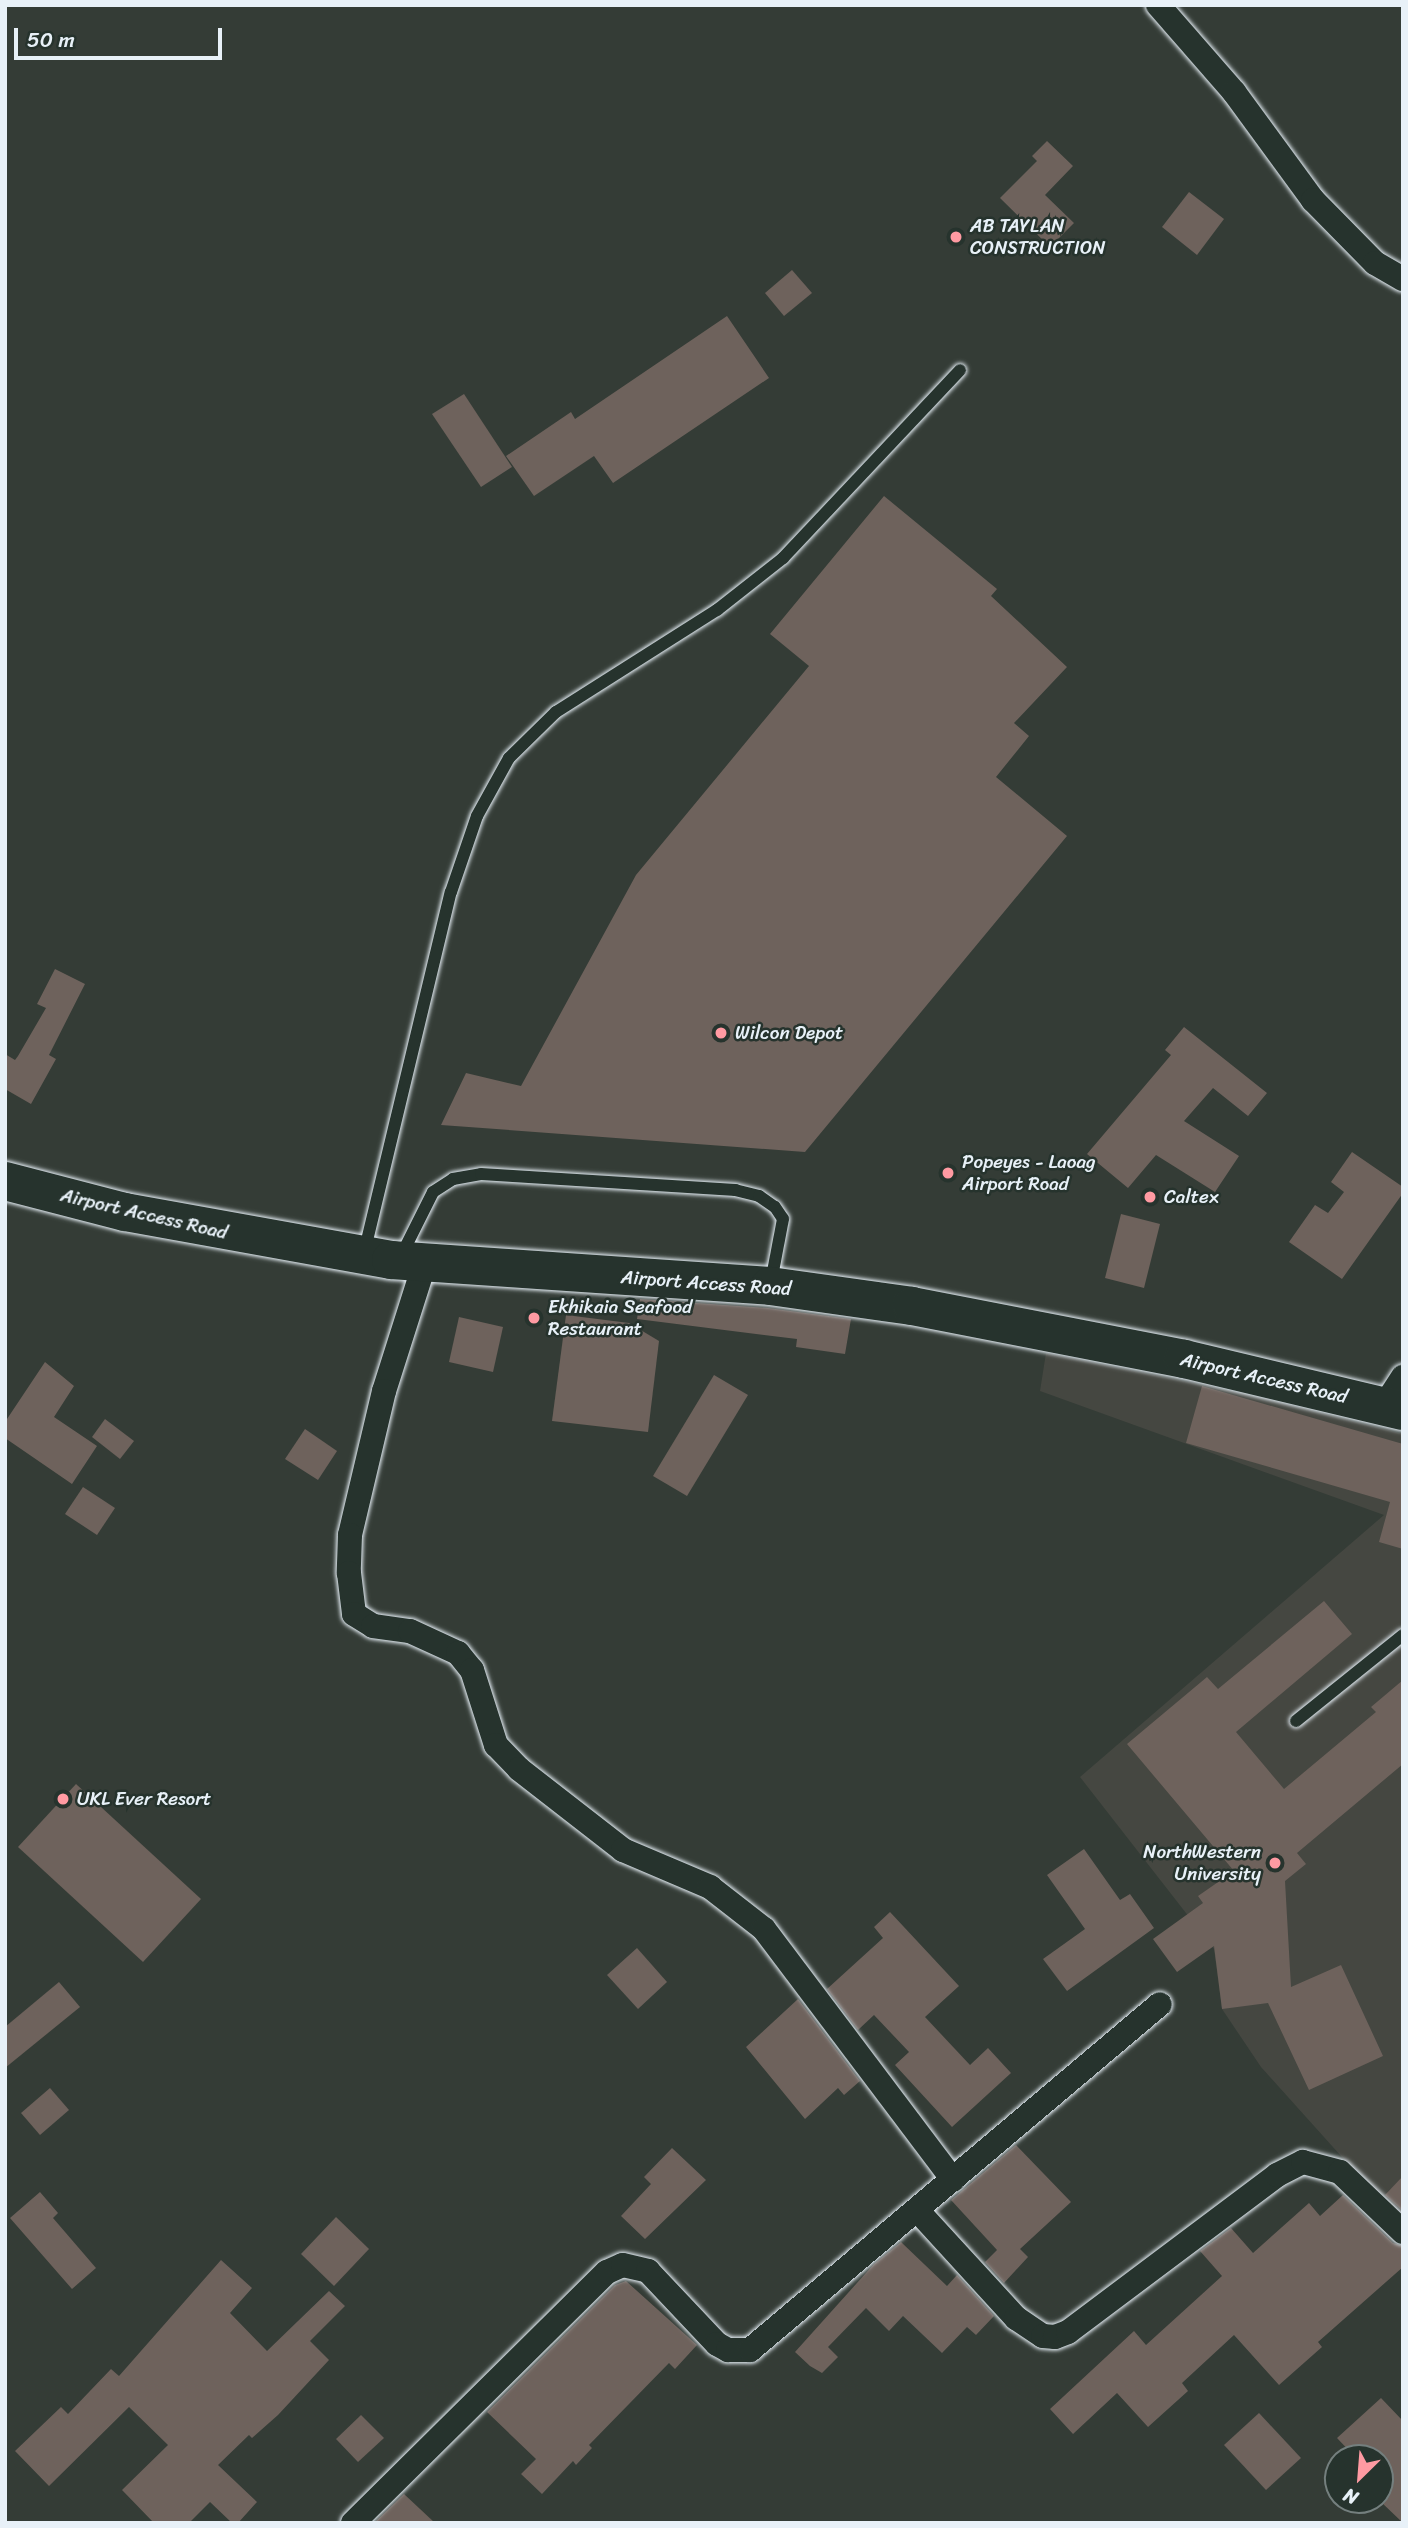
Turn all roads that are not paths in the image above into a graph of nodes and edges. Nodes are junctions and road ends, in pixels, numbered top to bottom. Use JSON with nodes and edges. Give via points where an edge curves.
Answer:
{"nodes":[{"id":1,"x":1158,"y":5,"type":"edge"},
{"id":2,"x":1403,"y":279,"type":"edge"},
{"id":3,"x":960,"y":370,"type":"dead end"},
{"id":4,"x":5,"y":1181,"type":"edge"},
{"id":5,"x":396,"y":1260,"type":"junction"},
{"id":6,"x":770,"y":1286,"type":"junction"},
{"id":7,"x":1396,"y":1398,"type":"edge"},
{"id":8,"x":1403,"y":1635,"type":"edge"},
{"id":9,"x":1296,"y":1721,"type":"dead end"},
{"id":10,"x":1160,"y":2004,"type":"dead end"},
{"id":11,"x":953,"y":2180,"type":"junction"},
{"id":12,"x":917,"y":2210,"type":"junction"},
{"id":13,"x":1403,"y":2232,"type":"edge"},
{"id":14,"x":353,"y":2523,"type":"edge"}],
"edges":[{"from":1,"to":2,"type":"street","via":[[1234,92],[1313,200],[1375,262]]},
{"from":3,"to":5,"type":"lane","via":[[783,558],[717,610],[556,712],[509,758],[477,816],[451,891]]},
{"from":4,"to":5,"type":"main road","name":"Airport Access Road","via":[[125,1212]]},
{"from":5,"to":6,"type":"main road","name":"Airport Access Road"},
{"from":5,"to":6,"type":"lane","via":[[433,1192],[453,1178],[481,1174],[735,1190],[759,1196],[775,1206],[783,1219]]},
{"from":5,"to":11,"type":"street","via":[[384,1391],[350,1535],[354,1614],[373,1626],[410,1631],[458,1653],[472,1670],[496,1745],[519,1769],[623,1850],[710,1887],[764,1929]]},
{"from":6,"to":7,"type":"main road","name":"Airport Access Road","via":[[912,1306]]},
{"from":8,"to":9,"type":"lane"},
{"from":10,"to":11,"type":"street"},
{"from":11,"to":12,"type":"street"},
{"from":12,"to":13,"type":"street","via":[[1016,2318],[1043,2336],[1055,2337],[1069,2332],[1277,2175],[1303,2162],[1340,2172]]},
{"from":12,"to":14,"type":"street","via":[[750,2350],[728,2350],[717,2344],[648,2271],[624,2265],[607,2272]]}]}
